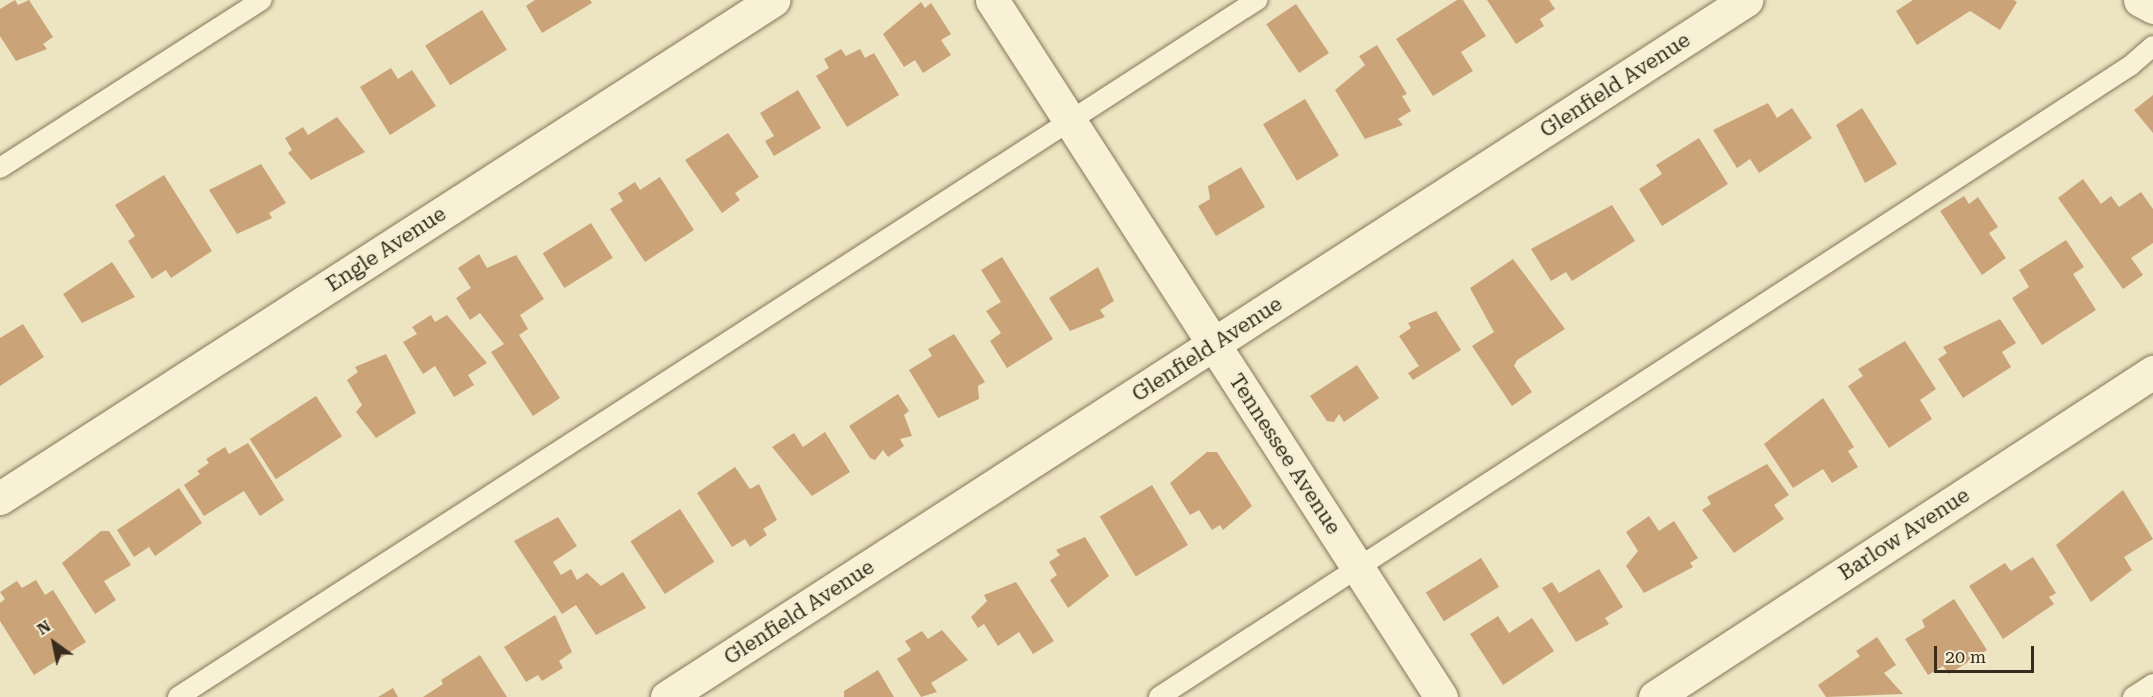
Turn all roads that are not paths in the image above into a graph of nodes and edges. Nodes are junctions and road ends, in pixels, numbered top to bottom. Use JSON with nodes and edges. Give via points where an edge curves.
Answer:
{"nodes":[{"id":1,"x":262,"y":0,"type":"edge"},
{"id":2,"x":773,"y":0,"type":"edge"},
{"id":3,"x":993,"y":0,"type":"edge"},
{"id":4,"x":1257,"y":0,"type":"edge"},
{"id":5,"x":1746,"y":0,"type":"edge"},
{"id":6,"x":2140,"y":0,"type":"edge"},
{"id":7,"x":2153,"y":7,"type":"edge"},
{"id":8,"x":2153,"y":46,"type":"edge"},
{"id":9,"x":1070,"y":120,"type":"junction"},
{"id":10,"x":0,"y":168,"type":"edge"},
{"id":11,"x":1215,"y":344,"type":"junction"},
{"id":12,"x":2153,"y":372,"type":"edge"},
{"id":13,"x":0,"y":498,"type":"edge"},
{"id":14,"x":1358,"y":569,"type":"junction"},
{"id":15,"x":2153,"y":684,"type":"edge"},
{"id":16,"x":178,"y":697,"type":"edge"},
{"id":17,"x":667,"y":697,"type":"edge"},
{"id":18,"x":1159,"y":697,"type":"edge"},
{"id":19,"x":1441,"y":697,"type":"edge"},
{"id":20,"x":1655,"y":697,"type":"edge"},
{"id":21,"x":2133,"y":697,"type":"edge"}],
"edges":[{"from":1,"to":10,"type":"lane"},
{"from":2,"to":13,"type":"street","name":"Engle Avenue"},
{"from":3,"to":9,"type":"street","name":"Tennessee Avenue"},
{"from":4,"to":9,"type":"lane"},
{"from":5,"to":11,"type":"street","name":"Glenfield Avenue"},
{"from":6,"to":7,"type":"street"},
{"from":8,"to":14,"type":"lane","via":[[2130,66]]},
{"from":9,"to":11,"type":"street","name":"Tennessee Avenue"},
{"from":9,"to":16,"type":"lane"},
{"from":11,"to":14,"type":"street","name":"Tennessee Avenue"},
{"from":11,"to":17,"type":"street","name":"Glenfield Avenue"},
{"from":12,"to":20,"type":"street","name":"Barlow Avenue"},
{"from":14,"to":18,"type":"lane"},
{"from":14,"to":19,"type":"street","name":"Tennessee Avenue"},
{"from":15,"to":21,"type":"lane"}]}
